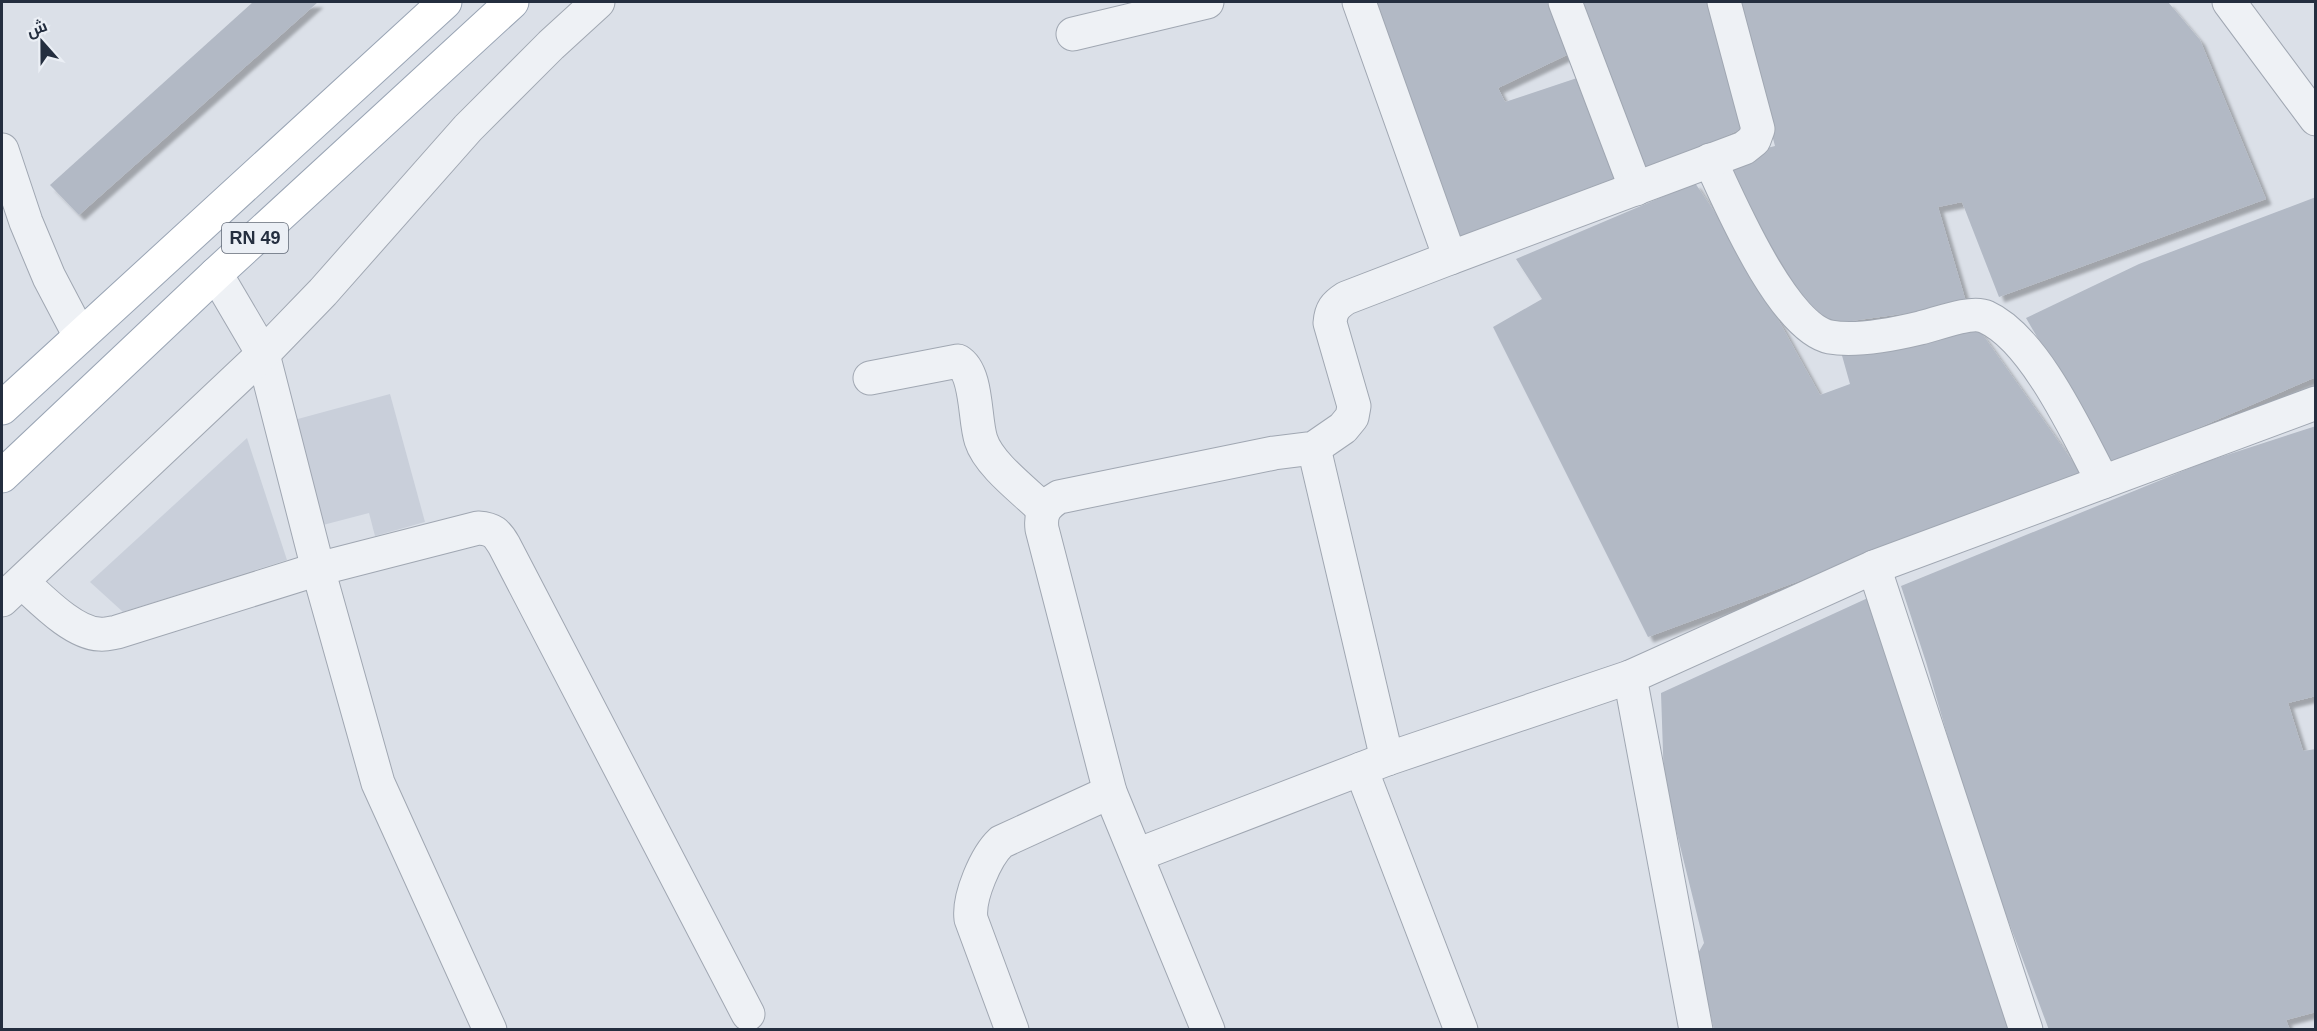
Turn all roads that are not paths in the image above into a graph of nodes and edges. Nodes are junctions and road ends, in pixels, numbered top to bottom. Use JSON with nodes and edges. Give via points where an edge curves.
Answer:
{"nodes":[{"id":1,"x":445,"y":2,"type":"edge"},
{"id":2,"x":512,"y":2,"type":"edge"},
{"id":3,"x":598,"y":2,"type":"edge"},
{"id":4,"x":1207,"y":2,"type":"edge"},
{"id":5,"x":1359,"y":2,"type":"edge"},
{"id":6,"x":1565,"y":2,"type":"edge"},
{"id":7,"x":1724,"y":2,"type":"edge"},
{"id":8,"x":2229,"y":2,"type":"edge"},
{"id":9,"x":1073,"y":34,"type":"dead end"},
{"id":10,"x":2316,"y":120,"type":"edge"},
{"id":11,"x":1710,"y":160,"type":"junction"},
{"id":12,"x":4,"y":166,"type":"edge"},
{"id":13,"x":1636,"y":189,"type":"junction"},
{"id":14,"x":1450,"y":258,"type":"junction"},
{"id":15,"x":216,"y":274,"type":"junction"},
{"id":16,"x":80,"y":336,"type":"junction"},
{"id":17,"x":263,"y":354,"type":"junction"},
{"id":18,"x":870,"y":378,"type":"dead end"},
{"id":19,"x":2316,"y":403,"type":"edge"},
{"id":20,"x":2,"y":408,"type":"edge"},
{"id":21,"x":1314,"y":448,"type":"junction"},
{"id":22,"x":2,"y":476,"type":"edge"},
{"id":23,"x":2103,"y":482,"type":"junction"},
{"id":24,"x":1044,"y":510,"type":"junction"},
{"id":25,"x":1874,"y":567,"type":"junction"},
{"id":26,"x":318,"y":569,"type":"junction"},
{"id":27,"x":12,"y":591,"type":"edge"},
{"id":28,"x":1630,"y":676,"type":"junction"},
{"id":29,"x":1374,"y":764,"type":"junction"},
{"id":30,"x":1110,"y":792,"type":"junction"},
{"id":31,"x":1137,"y":855,"type":"junction"},
{"id":32,"x":748,"y":1014,"type":"dead end"},
{"id":33,"x":489,"y":1029,"type":"edge"},
{"id":34,"x":1012,"y":1029,"type":"edge"},
{"id":35,"x":1208,"y":1029,"type":"edge"},
{"id":36,"x":1461,"y":1029,"type":"edge"},
{"id":37,"x":1696,"y":1029,"type":"edge"},
{"id":38,"x":2026,"y":1029,"type":"edge"}],
"edges":[{"from":1,"to":16,"type":"main road","number":"RN 49"},
{"from":2,"to":15,"type":"main road","number":"RN 49"},
{"from":3,"to":17,"type":"street","via":[[468,128]]},
{"from":4,"to":9,"type":"street"},
{"from":5,"to":14,"type":"street"},
{"from":6,"to":13,"type":"street"},
{"from":7,"to":11,"type":"street","via":[[1758,129],[1754,140],[1744,148]]},
{"from":8,"to":10,"type":"street"},
{"from":11,"to":13,"type":"street"},
{"from":11,"to":23,"type":"street","via":[[1741,230],[1764,270],[1810,327],[1829,337],[1846,338],[1918,329],[1970,315],[1989,318],[2024,349],[2041,372]]},
{"from":12,"to":16,"type":"street","via":[[49,277]]},
{"from":13,"to":14,"type":"street"},
{"from":14,"to":21,"type":"street","via":[[1336,304],[1330,323],[1354,406],[1352,417],[1342,428]]},
{"from":15,"to":17,"type":"street"},
{"from":15,"to":22,"type":"main road","number":"RN 49"},
{"from":16,"to":20,"type":"main road","number":"RN 49"},
{"from":17,"to":26,"type":"street"},
{"from":17,"to":27,"type":"street"},
{"from":18,"to":24,"type":"street","via":[[958,361],[964,365],[981,440],[988,454]]},
{"from":19,"to":23,"type":"street"},
{"from":21,"to":24,"type":"street","via":[[1059,497]]},
{"from":21,"to":29,"type":"street"},
{"from":23,"to":25,"type":"street"},
{"from":24,"to":30,"type":"street","via":[[1042,529]]},
{"from":25,"to":28,"type":"street"},
{"from":25,"to":38,"type":"street"},
{"from":26,"to":27,"type":"street","via":[[99,635],[87,633]]},
{"from":26,"to":32,"type":"street","via":[[478,528],[497,534]]},
{"from":26,"to":33,"type":"street","via":[[378,783]]},
{"from":28,"to":29,"type":"street"},
{"from":28,"to":37,"type":"street"},
{"from":29,"to":31,"type":"street"},
{"from":29,"to":36,"type":"street"},
{"from":30,"to":31,"type":"street"},
{"from":30,"to":34,"type":"street","via":[[1002,842],[987,862],[972,900],[971,919]]},
{"from":31,"to":35,"type":"street"}]}
